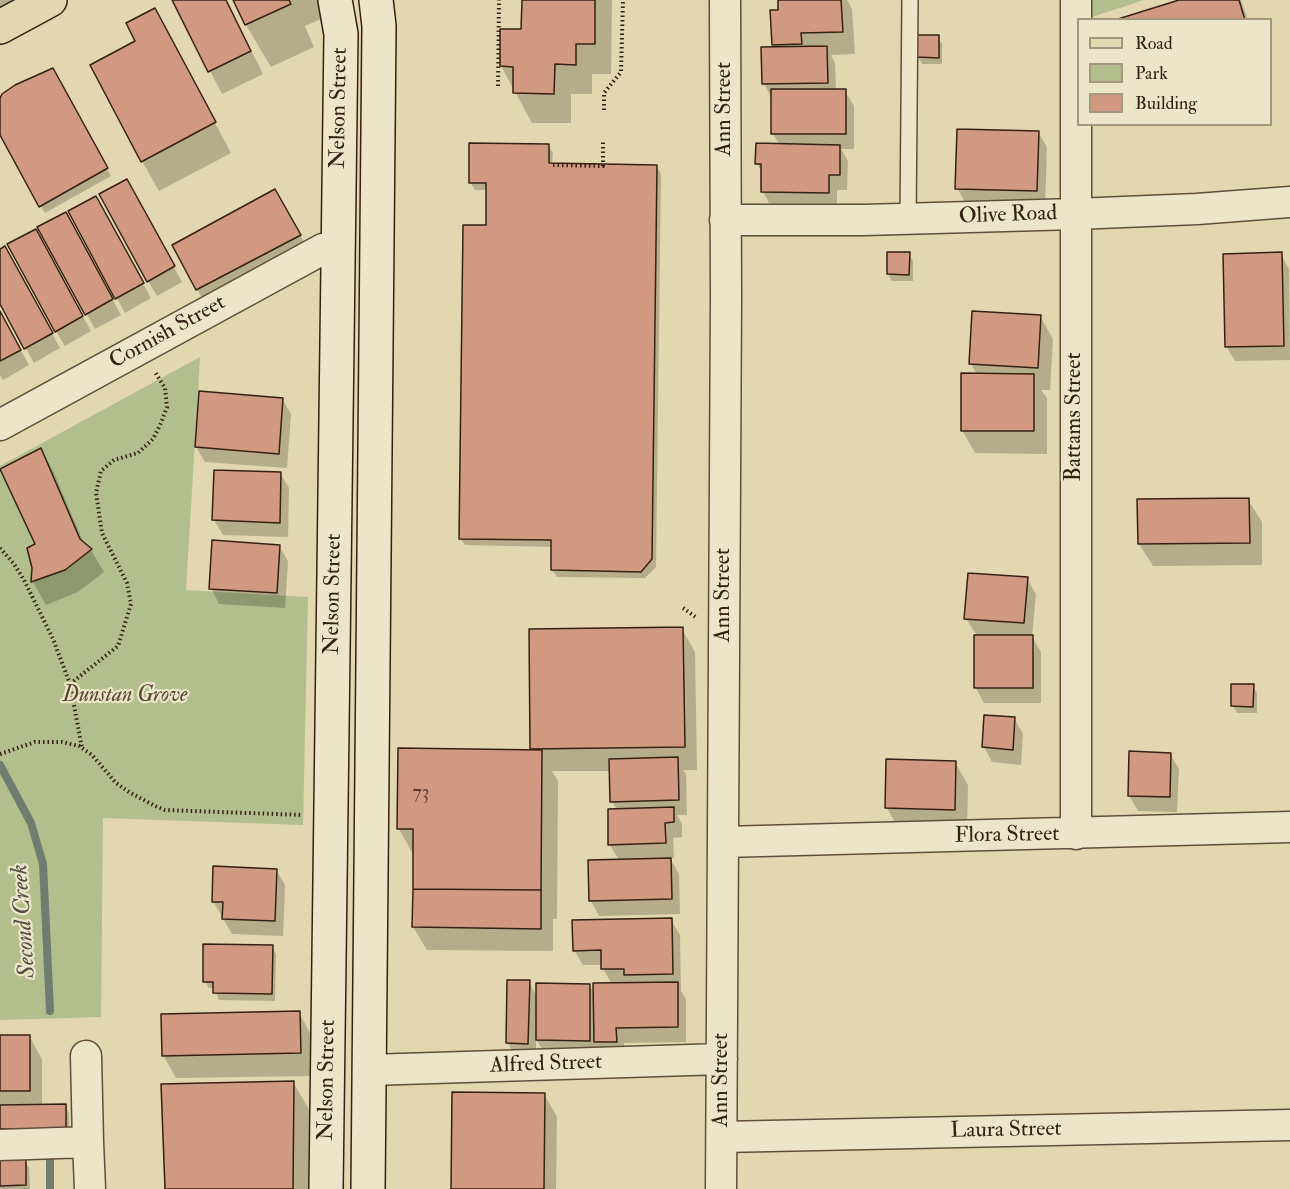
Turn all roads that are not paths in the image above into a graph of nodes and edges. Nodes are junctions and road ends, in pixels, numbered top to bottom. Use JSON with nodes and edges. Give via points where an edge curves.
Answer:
{"nodes":[{"id":1,"x":50,"y":0,"type":"edge"},
{"id":2,"x":335,"y":0,"type":"edge"},
{"id":3,"x":376,"y":0,"type":"edge"},
{"id":4,"x":725,"y":0,"type":"edge"},
{"id":5,"x":910,"y":0,"type":"edge"},
{"id":6,"x":1076,"y":0,"type":"edge"},
{"id":7,"x":0,"y":27,"type":"edge"},
{"id":8,"x":1290,"y":202,"type":"edge"},
{"id":9,"x":1075,"y":214,"type":"junction"},
{"id":10,"x":908,"y":219,"type":"junction"},
{"id":11,"x":725,"y":220,"type":"junction"},
{"id":12,"x":377,"y":239,"type":"junction"},
{"id":13,"x":338,"y":246,"type":"junction"},
{"id":14,"x":0,"y":425,"type":"edge"},
{"id":15,"x":1290,"y":827,"type":"edge"},
{"id":16,"x":1076,"y":834,"type":"junction"},
{"id":17,"x":723,"y":842,"type":"junction"},
{"id":18,"x":86,"y":1056,"type":"dead end"},
{"id":19,"x":722,"y":1059,"type":"junction"},
{"id":20,"x":369,"y":1070,"type":"junction"},
{"id":21,"x":328,"y":1072,"type":"junction"},
{"id":22,"x":1290,"y":1125,"type":"edge"},
{"id":23,"x":722,"y":1137,"type":"junction"},
{"id":24,"x":88,"y":1142,"type":"junction"},
{"id":25,"x":0,"y":1145,"type":"edge"},
{"id":26,"x":90,"y":1189,"type":"edge"},
{"id":27,"x":326,"y":1189,"type":"edge"},
{"id":28,"x":368,"y":1189,"type":"edge"},
{"id":29,"x":721,"y":1189,"type":"edge"}],
"edges":[{"from":1,"to":7,"type":"main road"},
{"from":2,"to":13,"type":"main road","name":"Nelson Street","via":[[341,34]]},
{"from":3,"to":12,"type":"main road","name":"Nelson Street","via":[[380,26]]},
{"from":4,"to":11,"type":"street","name":"Ann Street"},
{"from":5,"to":10,"type":"lane"},
{"from":6,"to":9,"type":"street","name":"Battams Street"},
{"from":8,"to":9,"type":"street","name":"Olive Road"},
{"from":9,"to":10,"type":"street","name":"Olive Road"},
{"from":9,"to":16,"type":"street","name":"Battams Street"},
{"from":10,"to":11,"type":"street","name":"Olive Road"},
{"from":11,"to":17,"type":"street","name":"Ann Street"},
{"from":12,"to":13,"type":"main road"},
{"from":12,"to":20,"type":"main road","name":"Nelson Street"},
{"from":13,"to":14,"type":"street","name":"Cornish Street","via":[[322,249]]},
{"from":13,"to":21,"type":"main road","name":"Nelson Street"},
{"from":15,"to":16,"type":"street","name":"Flora Street"},
{"from":16,"to":17,"type":"street","name":"Flora Street"},
{"from":17,"to":19,"type":"street","name":"Ann Street"},
{"from":18,"to":24,"type":"street"},
{"from":19,"to":20,"type":"street","name":"Alfred Street"},
{"from":19,"to":23,"type":"street","name":"Ann Street"},
{"from":20,"to":21,"type":"main road"},
{"from":20,"to":28,"type":"main road","name":"Nelson Street"},
{"from":21,"to":27,"type":"main road","name":"Nelson Street"},
{"from":22,"to":23,"type":"street","name":"Laura Street"},
{"from":23,"to":29,"type":"street","name":"Ann Street"},
{"from":24,"to":25,"type":"street"},
{"from":24,"to":26,"type":"street"}]}
